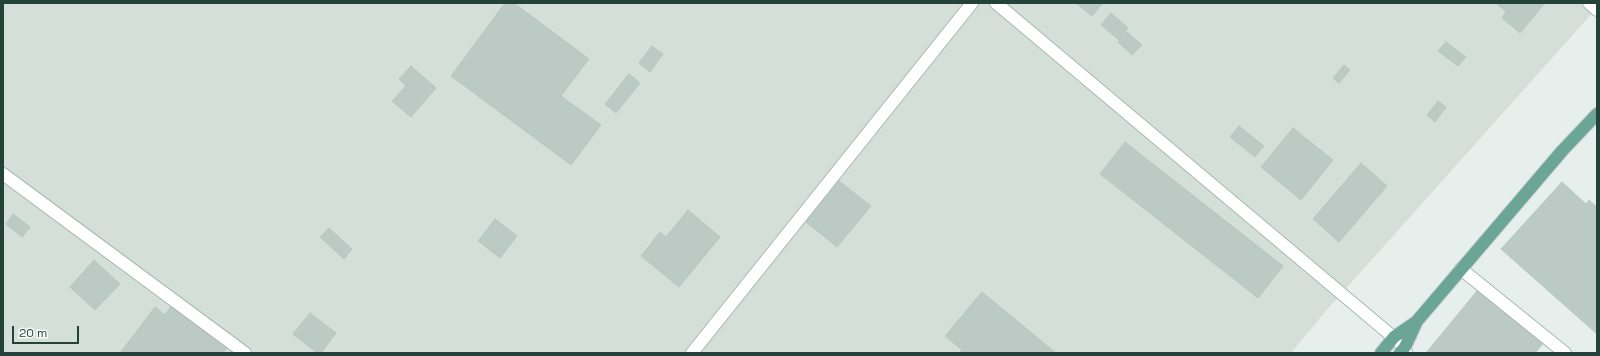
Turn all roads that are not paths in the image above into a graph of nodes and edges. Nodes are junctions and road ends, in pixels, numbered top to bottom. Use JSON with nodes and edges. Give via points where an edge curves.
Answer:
{"nodes":[{"id":1,"x":972,"y":3,"type":"edge"},
{"id":2,"x":996,"y":3,"type":"edge"},
{"id":3,"x":1589,"y":3,"type":"edge"},
{"id":4,"x":1597,"y":10,"type":"edge"},
{"id":5,"x":1597,"y":114,"type":"edge"},
{"id":6,"x":3,"y":174,"type":"edge"},
{"id":7,"x":1462,"y":269,"type":"junction"},
{"id":8,"x":1417,"y":322,"type":"junction"},
{"id":9,"x":1394,"y":337,"type":"junction"},
{"id":10,"x":1403,"y":351,"type":"edge"},
{"id":11,"x":246,"y":353,"type":"edge"},
{"id":12,"x":692,"y":353,"type":"edge"},
{"id":13,"x":1381,"y":353,"type":"edge"},
{"id":14,"x":1565,"y":353,"type":"edge"}],
"edges":[{"from":1,"to":12,"type":"street"},
{"from":2,"to":9,"type":"street"},
{"from":3,"to":4,"type":"street"},
{"from":5,"to":7,"type":"main road","via":[[1562,151]]},
{"from":6,"to":11,"type":"street"},
{"from":7,"to":8,"type":"main road"},
{"from":7,"to":14,"type":"street"},
{"from":8,"to":9,"type":"main road"},
{"from":8,"to":10,"type":"main road"},
{"from":9,"to":10,"type":"street"},
{"from":9,"to":13,"type":"main road"}]}
